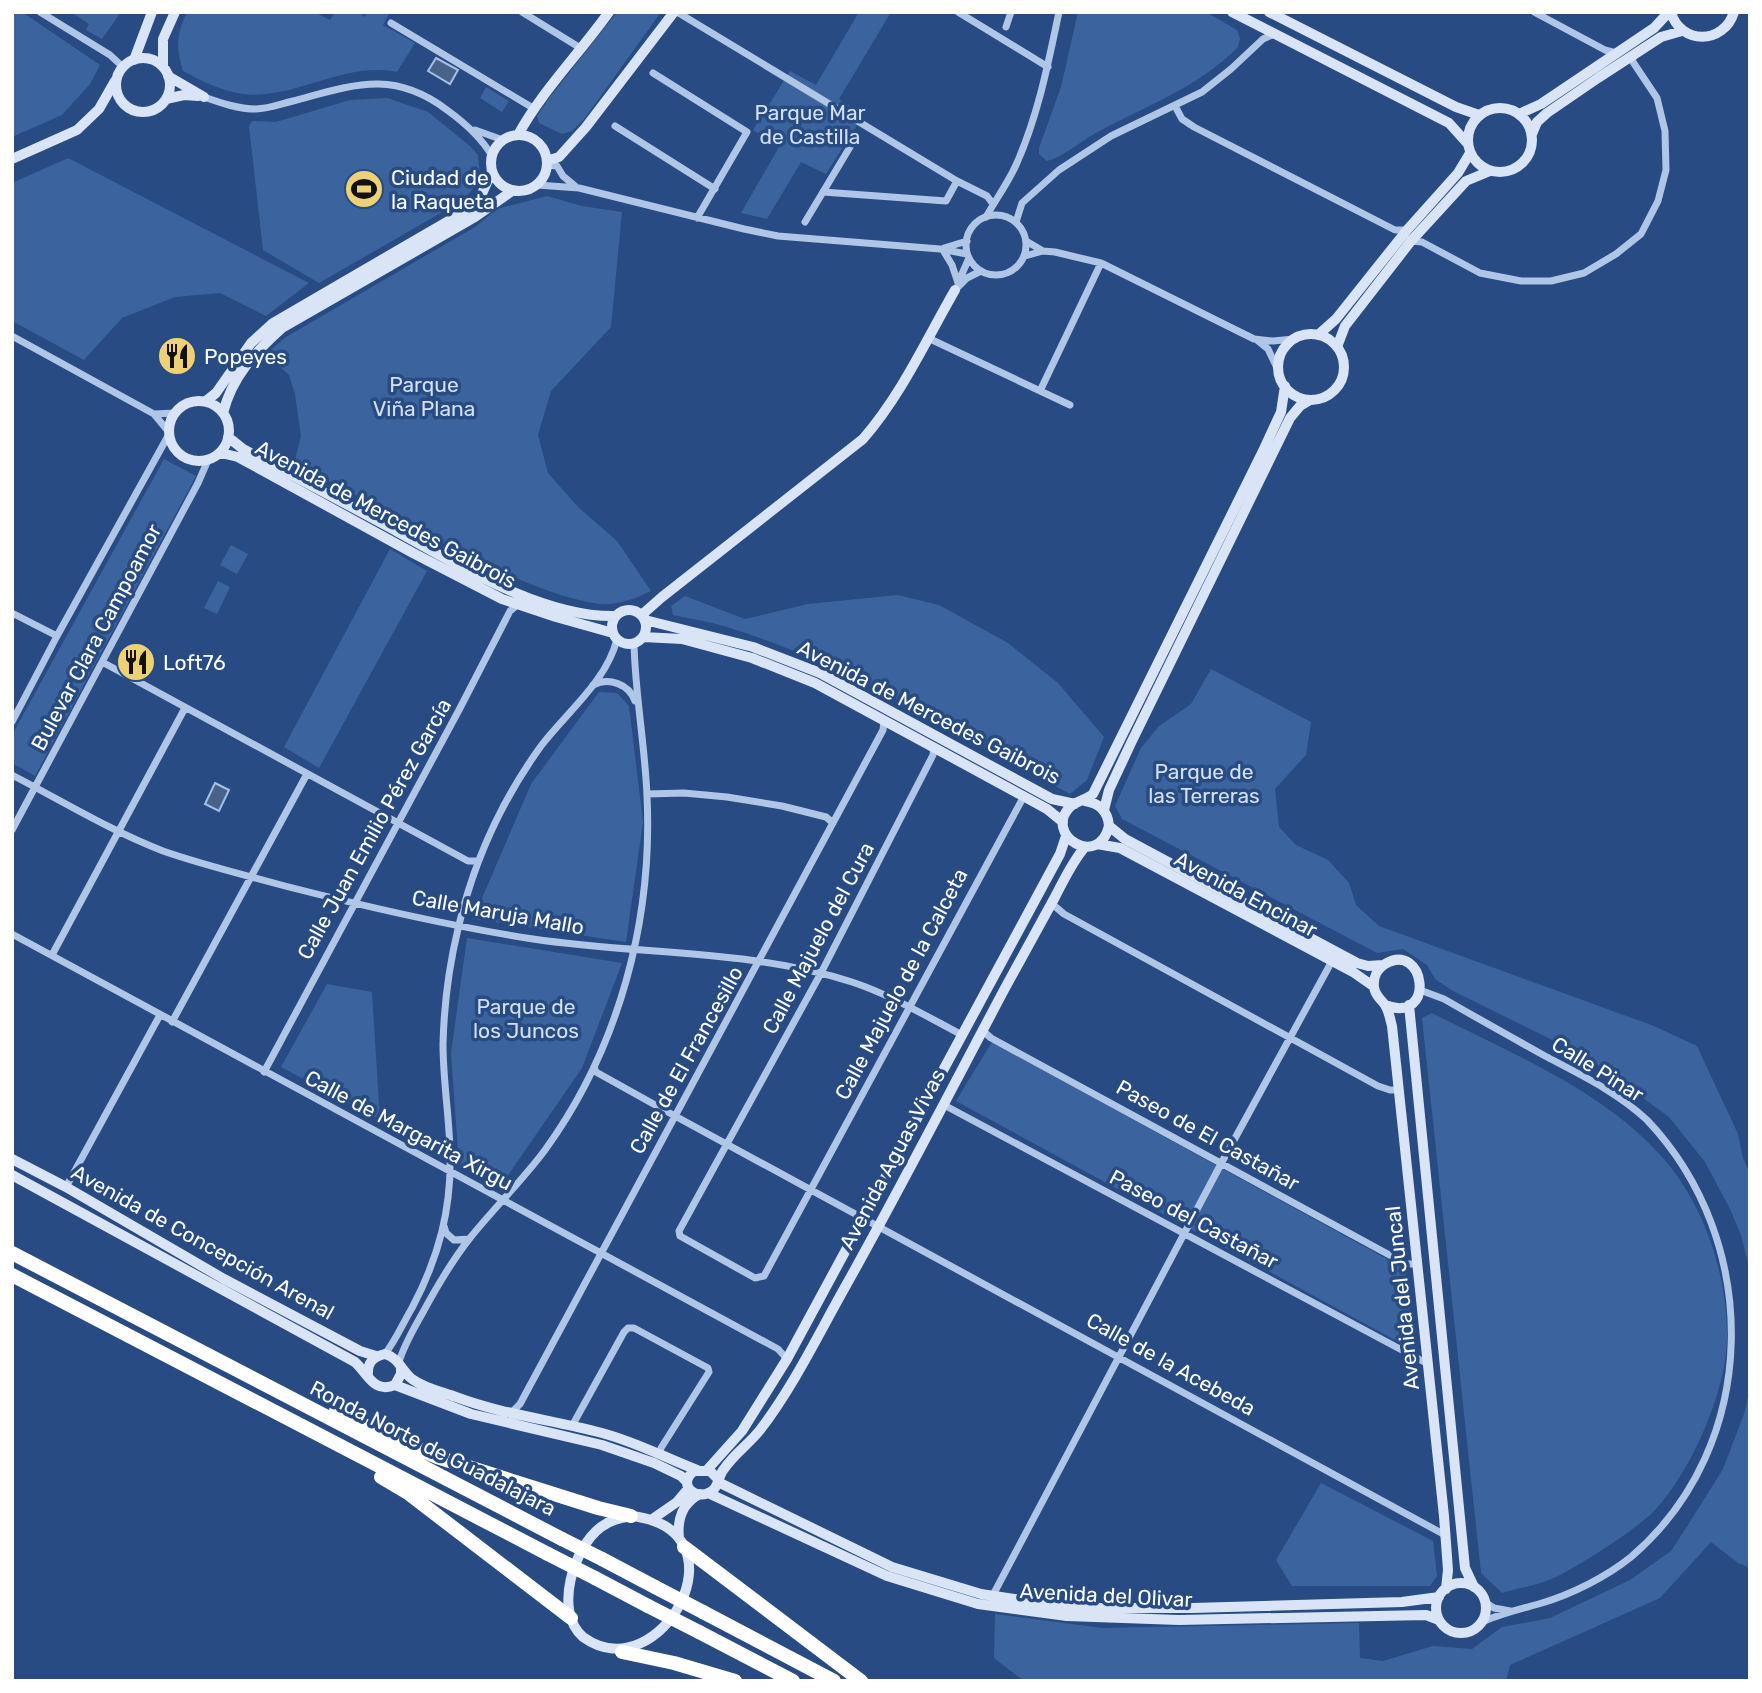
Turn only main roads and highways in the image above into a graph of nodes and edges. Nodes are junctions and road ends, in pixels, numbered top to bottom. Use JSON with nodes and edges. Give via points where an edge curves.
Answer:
{"nodes":[{"id":1,"x":12,"y":1254,"type":"edge"},
{"id":2,"x":12,"y":1275,"type":"edge"},
{"id":3,"x":265,"y":1384,"type":"junction"},
{"id":4,"x":222,"y":1385,"type":"junction"},
{"id":5,"x":631,"y":1516,"type":"road end"},
{"id":6,"x":681,"y":1543,"type":"road end"},
{"id":7,"x":571,"y":1618,"type":"road end"},
{"id":8,"x":622,"y":1652,"type":"road end"},
{"id":9,"x":735,"y":1681,"type":"edge"},
{"id":10,"x":793,"y":1681,"type":"edge"},
{"id":11,"x":834,"y":1681,"type":"edge"},
{"id":12,"x":861,"y":1681,"type":"edge"}],
"edges":[{"from":1,"to":3,"type":"highway","name":"Ronda Norte de Guadalajara"},
{"from":2,"to":4,"type":"highway","name":"Ronda Norte de Guadalajara"},
{"from":3,"to":5,"type":"highway","via":[[437,1457]]},
{"from":3,"to":11,"type":"highway","name":"Ronda Norte de Guadalajara","bridge":true},
{"from":4,"to":7,"type":"highway","via":[[408,1493]]},
{"from":4,"to":10,"type":"highway","name":"Ronda Norte de Guadalajara","bridge":true},
{"from":6,"to":12,"type":"highway"},
{"from":8,"to":9,"type":"highway"}]}
